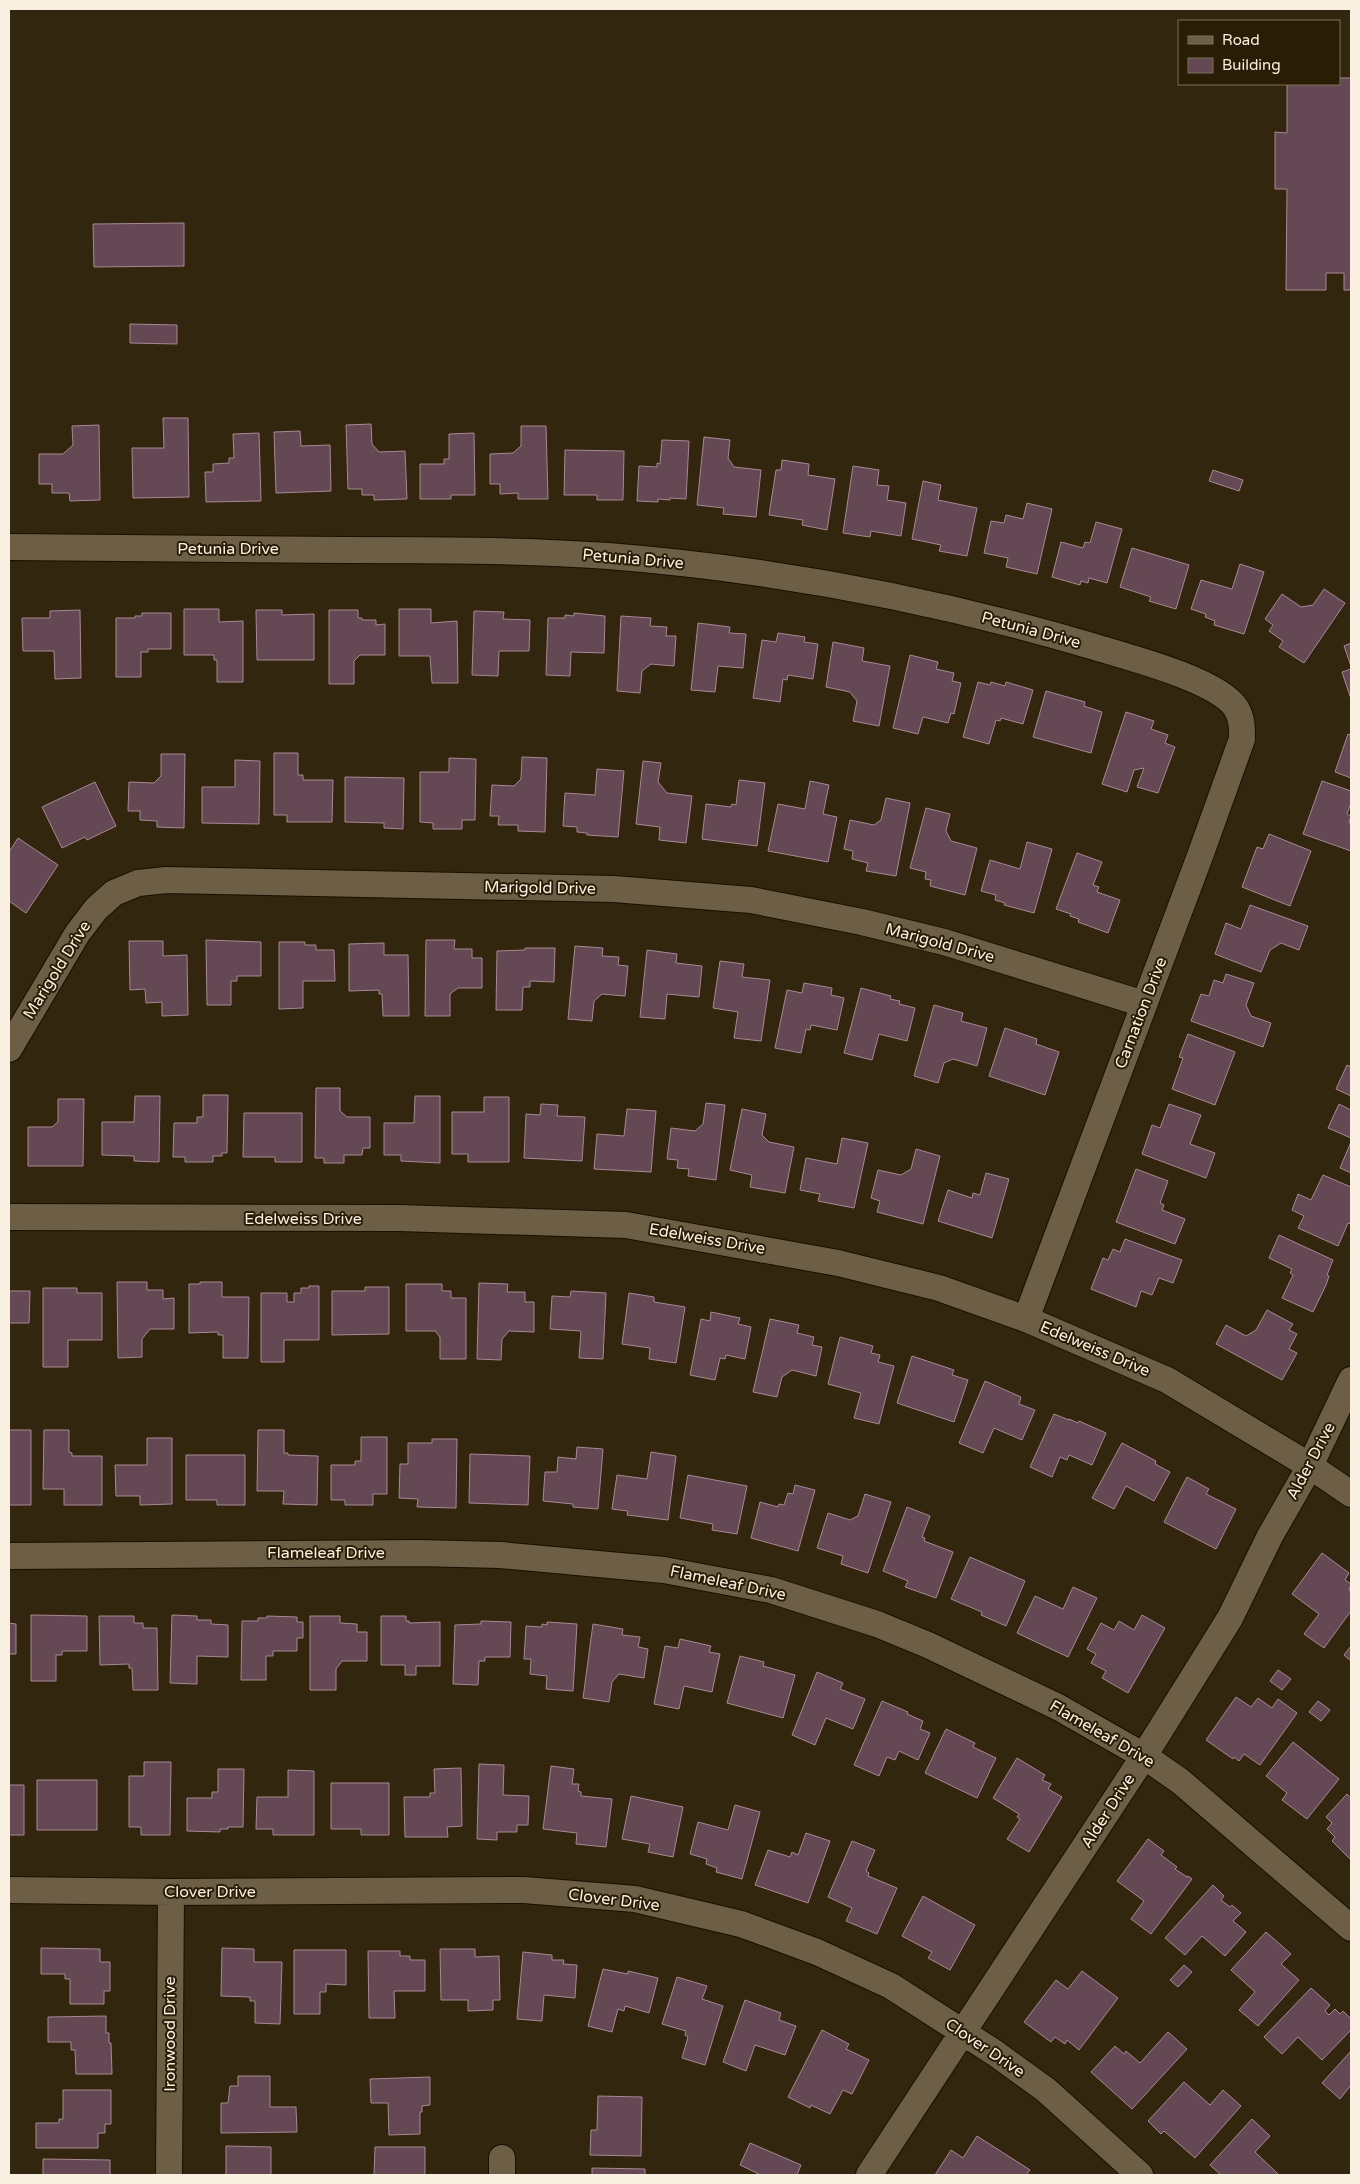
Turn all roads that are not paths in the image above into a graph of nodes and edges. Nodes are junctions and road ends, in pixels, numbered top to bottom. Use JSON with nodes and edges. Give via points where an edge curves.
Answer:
{"nodes":[{"id":1,"x":9,"y":547,"type":"edge"},
{"id":2,"x":1235,"y":705,"type":"joint"},
{"id":3,"x":1144,"y":1004,"type":"junction"},
{"id":4,"x":9,"y":1050,"type":"edge"},
{"id":5,"x":9,"y":1217,"type":"edge"},
{"id":6,"x":1026,"y":1319,"type":"junction"},
{"id":7,"x":1351,"y":1380,"type":"edge"},
{"id":8,"x":1310,"y":1466,"type":"junction"},
{"id":9,"x":1351,"y":1494,"type":"edge"},
{"id":10,"x":9,"y":1556,"type":"edge"},
{"id":11,"x":1144,"y":1756,"type":"junction"},
{"id":12,"x":9,"y":1890,"type":"edge"},
{"id":13,"x":170,"y":1892,"type":"junction"},
{"id":14,"x":1351,"y":1928,"type":"edge"},
{"id":15,"x":963,"y":2033,"type":"junction"},
{"id":16,"x":169,"y":2175,"type":"edge"},
{"id":17,"x":869,"y":2175,"type":"edge"},
{"id":18,"x":1140,"y":2175,"type":"edge"}],
"edges":[{"from":1,"to":2,"type":"street","name":"Petunia Drive","via":[[490,551],[686,563],[821,581],[976,615],[1150,664],[1213,688]]},
{"from":2,"to":3,"type":"street","name":"Carnation Drive","via":[[1242,721],[1242,739]]},
{"from":3,"to":4,"type":"street","name":"Marigold Drive","via":[[944,942],[752,900],[614,889],[166,880],[138,883],[114,893],[96,909],[77,934]]},
{"from":3,"to":6,"type":"street","name":"Carnation Drive"},
{"from":5,"to":6,"type":"street","name":"Edelweiss Drive","via":[[399,1218],[626,1226],[838,1262],[939,1288]]},
{"from":6,"to":8,"type":"street","name":"Edelweiss Drive","via":[[1167,1380]]},
{"from":7,"to":8,"type":"street","name":"Alder Drive"},
{"from":8,"to":9,"type":"street","name":"Edelweiss Drive"},
{"from":8,"to":11,"type":"street","name":"Alder Drive","via":[[1270,1536],[1230,1618]]},
{"from":10,"to":11,"type":"street","name":"Flameleaf Drive","via":[[418,1553],[500,1555],[664,1570],[771,1590],[877,1624],[1058,1708]]},
{"from":11,"to":14,"type":"street","name":"Flameleaf Drive","via":[[1180,1781]]},
{"from":11,"to":15,"type":"street","name":"Alder Drive"},
{"from":12,"to":13,"type":"street","name":"Clover Drive"},
{"from":13,"to":15,"type":"street","name":"Clover Drive","via":[[524,1890],[635,1899],[741,1924],[817,1952],[891,1986]]},
{"from":13,"to":16,"type":"street","name":"Ironwood Drive"},
{"from":15,"to":17,"type":"street","name":"Alder Drive"},
{"from":15,"to":18,"type":"street","name":"Clover Drive","via":[[1046,2090]]}]}
